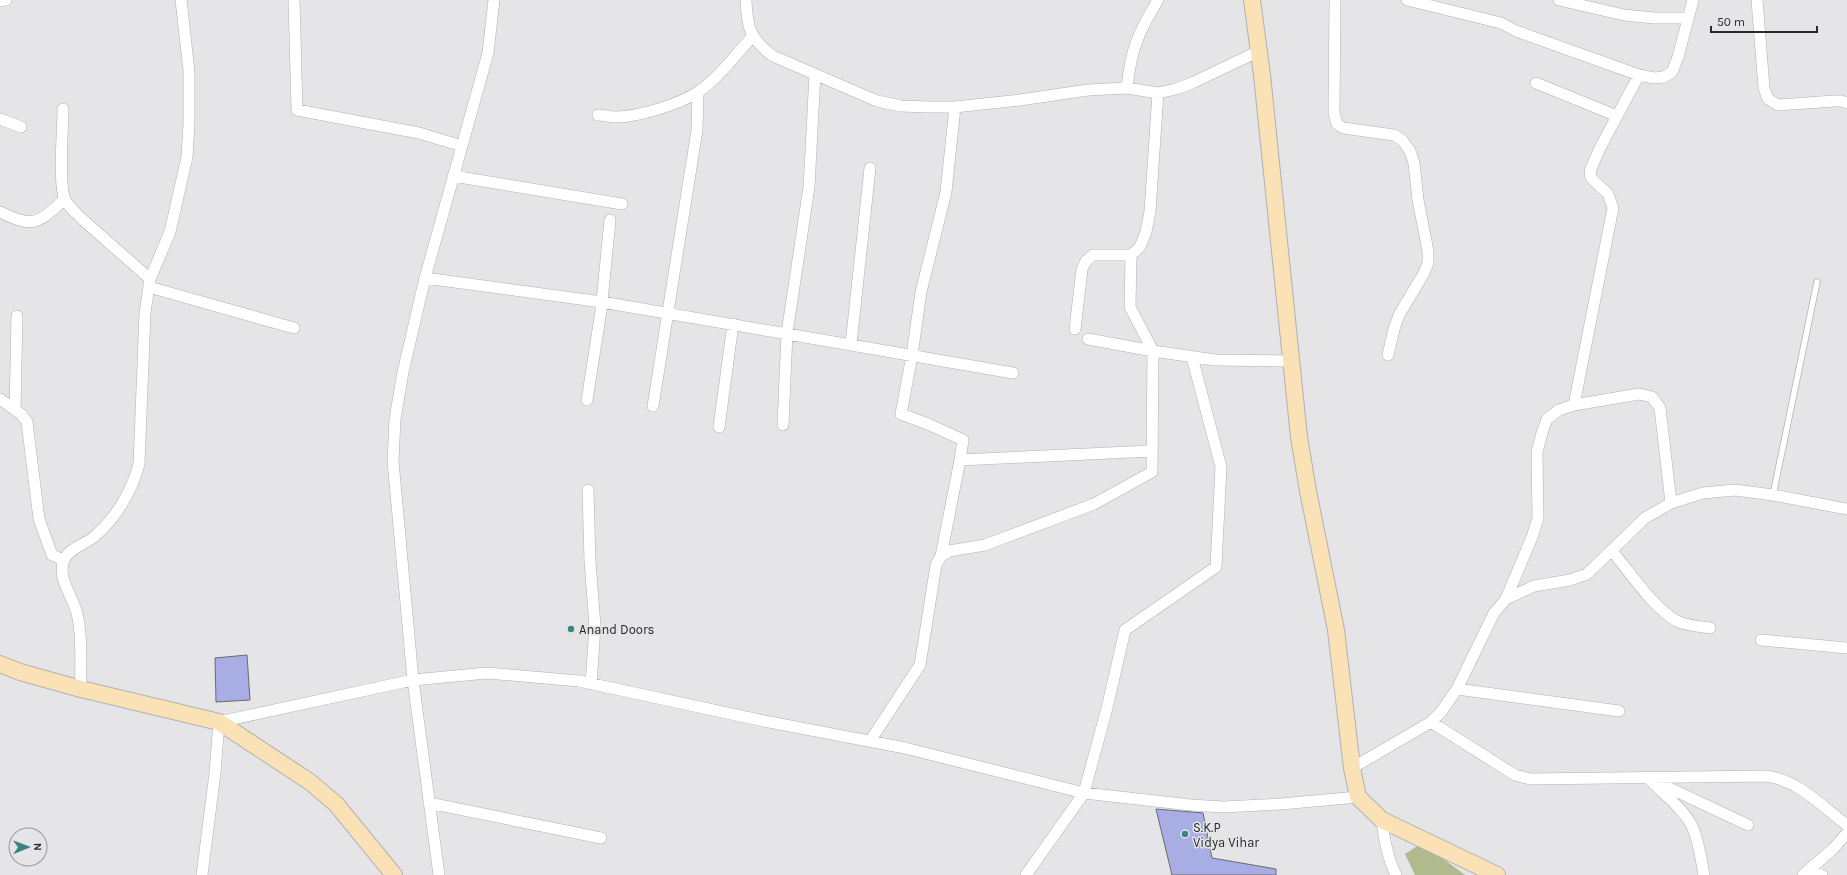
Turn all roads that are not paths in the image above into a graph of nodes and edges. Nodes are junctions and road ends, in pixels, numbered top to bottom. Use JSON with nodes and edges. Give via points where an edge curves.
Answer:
{"nodes":[{"id":1,"x":6,"y":0,"type":"edge"},
{"id":2,"x":181,"y":0,"type":"edge"},
{"id":3,"x":294,"y":0,"type":"edge"},
{"id":4,"x":494,"y":0,"type":"edge"},
{"id":5,"x":746,"y":0,"type":"edge"},
{"id":6,"x":1158,"y":0,"type":"edge"},
{"id":7,"x":1252,"y":0,"type":"edge"},
{"id":8,"x":1335,"y":0,"type":"edge"},
{"id":9,"x":1407,"y":0,"type":"edge"},
{"id":10,"x":1559,"y":0,"type":"edge"},
{"id":11,"x":1693,"y":0,"type":"edge"},
{"id":12,"x":1757,"y":0,"type":"edge"},
{"id":13,"x":0,"y":1,"type":"edge"},
{"id":14,"x":1688,"y":18,"type":"junction"},
{"id":15,"x":752,"y":37,"type":"junction"},
{"id":16,"x":1259,"y":51,"type":"junction"},
{"id":17,"x":816,"y":74,"type":"junction"},
{"id":18,"x":1639,"y":75,"type":"junction"},
{"id":19,"x":1536,"y":82,"type":"dead end"},
{"id":20,"x":1127,"y":88,"type":"junction"},
{"id":21,"x":698,"y":92,"type":"junction"},
{"id":22,"x":1158,"y":93,"type":"junction"},
{"id":23,"x":1847,"y":104,"type":"edge"},
{"id":24,"x":955,"y":107,"type":"junction"},
{"id":25,"x":63,"y":109,"type":"dead end"},
{"id":26,"x":598,"y":115,"type":"dead end"},
{"id":27,"x":1617,"y":116,"type":"junction"},
{"id":28,"x":0,"y":119,"type":"edge"},
{"id":29,"x":20,"y":127,"type":"dead end"},
{"id":30,"x":462,"y":146,"type":"junction"},
{"id":31,"x":870,"y":168,"type":"dead end"},
{"id":32,"x":453,"y":176,"type":"junction"},
{"id":33,"x":65,"y":199,"type":"junction"},
{"id":34,"x":622,"y":204,"type":"dead end"},
{"id":35,"x":0,"y":212,"type":"edge"},
{"id":36,"x":610,"y":220,"type":"dead end"},
{"id":37,"x":1132,"y":255,"type":"junction"},
{"id":38,"x":425,"y":278,"type":"junction"},
{"id":39,"x":1816,"y":282,"type":"dead end"},
{"id":40,"x":149,"y":283,"type":"junction"},
{"id":41,"x":602,"y":302,"type":"junction"},
{"id":42,"x":668,"y":313,"type":"junction"},
{"id":43,"x":17,"y":316,"type":"dead end"},
{"id":44,"x":733,"y":324,"type":"junction"},
{"id":45,"x":294,"y":328,"type":"dead end"},
{"id":46,"x":1075,"y":329,"type":"dead end"},
{"id":47,"x":787,"y":333,"type":"junction"},
{"id":48,"x":1088,"y":339,"type":"dead end"},
{"id":49,"x":850,"y":344,"type":"junction"},
{"id":50,"x":1153,"y":351,"type":"junction"},
{"id":51,"x":912,"y":355,"type":"junction"},
{"id":52,"x":1388,"y":355,"type":"dead end"},
{"id":53,"x":1192,"y":357,"type":"junction"},
{"id":54,"x":1291,"y":361,"type":"junction"},
{"id":55,"x":1013,"y":373,"type":"dead end"},
{"id":56,"x":0,"y":399,"type":"edge"},
{"id":57,"x":587,"y":400,"type":"dead end"},
{"id":58,"x":1574,"y":405,"type":"junction"},
{"id":59,"x":653,"y":406,"type":"dead end"},
{"id":60,"x":15,"y":410,"type":"junction"},
{"id":61,"x":783,"y":425,"type":"dead end"},
{"id":62,"x":719,"y":427,"type":"dead end"},
{"id":63,"x":1152,"y":451,"type":"junction"},
{"id":64,"x":960,"y":460,"type":"junction"},
{"id":65,"x":588,"y":490,"type":"dead end"},
{"id":66,"x":1773,"y":495,"type":"junction"},
{"id":67,"x":1671,"y":503,"type":"junction"},
{"id":68,"x":1847,"y":509,"type":"edge"},
{"id":69,"x":1612,"y":551,"type":"junction"},
{"id":70,"x":941,"y":556,"type":"junction"},
{"id":71,"x":64,"y":560,"type":"junction"},
{"id":72,"x":1506,"y":599,"type":"junction"},
{"id":73,"x":1710,"y":628,"type":"dead end"},
{"id":74,"x":1761,"y":640,"type":"dead end"},
{"id":75,"x":1847,"y":648,"type":"edge"},
{"id":76,"x":0,"y":664,"type":"edge"},
{"id":77,"x":413,"y":680,"type":"junction"},
{"id":78,"x":591,"y":684,"type":"junction"},
{"id":79,"x":81,"y":689,"type":"junction"},
{"id":80,"x":1457,"y":689,"type":"junction"},
{"id":81,"x":1619,"y":711,"type":"dead end"},
{"id":82,"x":219,"y":722,"type":"junction"},
{"id":83,"x":1431,"y":722,"type":"junction"},
{"id":84,"x":870,"y":741,"type":"junction"},
{"id":85,"x":1352,"y":768,"type":"junction"},
{"id":86,"x":1648,"y":778,"type":"junction"},
{"id":87,"x":1084,"y":793,"type":"junction"},
{"id":88,"x":1358,"y":797,"type":"junction"},
{"id":89,"x":429,"y":803,"type":"junction"},
{"id":90,"x":1382,"y":820,"type":"junction"},
{"id":91,"x":1748,"y":825,"type":"dead end"},
{"id":92,"x":1847,"y":825,"type":"edge"},
{"id":93,"x":1847,"y":833,"type":"edge"},
{"id":94,"x":602,"y":838,"type":"dead end"},
{"id":95,"x":1806,"y":873,"type":"edge"},
{"id":96,"x":202,"y":875,"type":"edge"},
{"id":97,"x":394,"y":875,"type":"edge"},
{"id":98,"x":439,"y":875,"type":"edge"},
{"id":99,"x":1026,"y":875,"type":"edge"},
{"id":100,"x":1396,"y":875,"type":"edge"},
{"id":101,"x":1497,"y":875,"type":"edge"},
{"id":102,"x":1704,"y":875,"type":"edge"},
{"id":103,"x":1822,"y":875,"type":"edge"}],
"edges":[{"from":1,"to":13,"type":"street"},
{"from":2,"to":40,"type":"street","via":[[189,71],[187,157],[170,232]]},
{"from":3,"to":30,"type":"street","via":[[297,110],[406,130]]},
{"from":4,"to":30,"type":"street","via":[[488,53]]},
{"from":5,"to":15,"type":"street","via":[[747,21]]},
{"from":6,"to":20,"type":"street","via":[[1135,43]]},
{"from":7,"to":16,"type":"main road"},
{"from":8,"to":52,"type":"street","via":[[1334,113],[1337,124],[1343,128],[1394,135],[1402,140],[1410,151],[1428,251],[1428,263],[1399,315]]},
{"from":9,"to":18,"type":"street","via":[[1501,23],[1516,31]]},
{"from":10,"to":14,"type":"street","via":[[1624,15]]},
{"from":11,"to":14,"type":"street"},
{"from":12,"to":23,"type":"street","via":[[1764,88],[1768,99],[1778,105],[1841,101]]},
{"from":14,"to":18,"type":"street","via":[[1672,72],[1664,77],[1654,78]]},
{"from":15,"to":17,"type":"street","via":[[773,56]]},
{"from":15,"to":21,"type":"street"},
{"from":16,"to":22,"type":"street","via":[[1176,90]]},
{"from":16,"to":54,"type":"main road"},
{"from":17,"to":24,"type":"street","via":[[878,101],[901,106]]},
{"from":17,"to":47,"type":"street","via":[[810,188]]},
{"from":18,"to":27,"type":"street"},
{"from":19,"to":27,"type":"street"},
{"from":20,"to":22,"type":"street"},
{"from":20,"to":24,"type":"street","via":[[1088,90]]},
{"from":21,"to":26,"type":"street","via":[[667,106],[631,115]]},
{"from":21,"to":42,"type":"street","via":[[697,130]]},
{"from":22,"to":37,"type":"street","via":[[1150,211],[1140,247]]},
{"from":24,"to":51,"type":"street","via":[[946,192],[921,292]]},
{"from":25,"to":33,"type":"street","via":[[62,187]]},
{"from":27,"to":58,"type":"street","via":[[1590,171],[1591,178],[1608,194],[1613,208]]},
{"from":28,"to":29,"type":"street"},
{"from":30,"to":32,"type":"street"},
{"from":31,"to":49,"type":"street"},
{"from":32,"to":34,"type":"street"},
{"from":32,"to":38,"type":"street"},
{"from":33,"to":35,"type":"street","via":[[35,222],[24,222]]},
{"from":33,"to":40,"type":"street","via":[[82,219]]},
{"from":36,"to":41,"type":"street"},
{"from":37,"to":46,"type":"street","via":[[1093,255],[1086,262],[1082,269]]},
{"from":37,"to":50,"type":"street","via":[[1130,307]]},
{"from":38,"to":41,"type":"street"},
{"from":38,"to":77,"type":"street","via":[[403,372],[395,419],[393,461]]},
{"from":39,"to":66,"type":"lane"},
{"from":40,"to":45,"type":"street"},
{"from":40,"to":71,"type":"street","via":[[142,346],[139,464],[134,481],[102,529]]},
{"from":41,"to":42,"type":"street"},
{"from":41,"to":57,"type":"street"},
{"from":42,"to":44,"type":"street"},
{"from":42,"to":59,"type":"street"},
{"from":43,"to":60,"type":"street"},
{"from":44,"to":47,"type":"street"},
{"from":44,"to":62,"type":"street"},
{"from":47,"to":49,"type":"street"},
{"from":47,"to":61,"type":"street"},
{"from":48,"to":50,"type":"street"},
{"from":49,"to":51,"type":"street"},
{"from":50,"to":53,"type":"street"},
{"from":50,"to":63,"type":"street"},
{"from":51,"to":55,"type":"street"},
{"from":51,"to":64,"type":"street","via":[[901,414],[963,440]]},
{"from":53,"to":54,"type":"street","via":[[1215,360]]},
{"from":53,"to":87,"type":"street","via":[[1221,467],[1216,567],[1125,630]]},
{"from":54,"to":85,"type":"main road","via":[[1308,492],[1336,630]]},
{"from":56,"to":60,"type":"street"},
{"from":58,"to":67,"type":"street","via":[[1639,394],[1652,397],[1660,408]]},
{"from":58,"to":72,"type":"street","via":[[1559,410],[1547,419],[1542,433],[1538,452],[1538,518]]},
{"from":60,"to":71,"type":"street","via":[[27,422],[39,519],[52,556]]},
{"from":63,"to":64,"type":"street"},
{"from":63,"to":70,"type":"street","via":[[1152,472],[1094,504],[985,545],[949,551]]},
{"from":64,"to":70,"type":"street"},
{"from":65,"to":78,"type":"street","via":[[595,626]]},
{"from":66,"to":67,"type":"street","via":[[1735,490],[1703,493]]},
{"from":66,"to":68,"type":"street"},
{"from":67,"to":69,"type":"street","via":[[1645,518]]},
{"from":69,"to":72,"type":"street","via":[[1586,574],[1570,580],[1534,586]]},
{"from":69,"to":73,"type":"street","via":[[1655,604],[1666,613],[1677,621]]},
{"from":70,"to":84,"type":"street","via":[[936,565],[920,665]]},
{"from":71,"to":79,"type":"street","via":[[65,583],[76,610],[78,624]]},
{"from":72,"to":80,"type":"street","via":[[1494,613]]},
{"from":74,"to":75,"type":"street"},
{"from":76,"to":79,"type":"main road"},
{"from":77,"to":78,"type":"street","via":[[487,674],[562,679]]},
{"from":77,"to":82,"type":"street"},
{"from":77,"to":89,"type":"street"},
{"from":78,"to":84,"type":"street"},
{"from":79,"to":82,"type":"main road"},
{"from":80,"to":81,"type":"street"},
{"from":80,"to":83,"type":"street"},
{"from":82,"to":96,"type":"street"},
{"from":82,"to":97,"type":"main road","via":[[310,782],[336,804]]},
{"from":83,"to":85,"type":"street"},
{"from":83,"to":86,"type":"street","via":[[1515,774],[1530,778]]},
{"from":84,"to":87,"type":"street"},
{"from":85,"to":88,"type":"main road"},
{"from":86,"to":91,"type":"street"},
{"from":86,"to":92,"type":"street","via":[[1767,776],[1781,779],[1796,785]]},
{"from":86,"to":102,"type":"street","via":[[1692,826]]},
{"from":87,"to":88,"type":"street","via":[[1223,807]]},
{"from":87,"to":99,"type":"street"},
{"from":88,"to":90,"type":"main road"},
{"from":89,"to":94,"type":"street"},
{"from":89,"to":98,"type":"street"},
{"from":90,"to":100,"type":"street","via":[[1384,842]]},
{"from":90,"to":101,"type":"main road"},
{"from":93,"to":95,"type":"street"},
{"from":95,"to":103,"type":"street"}]}
